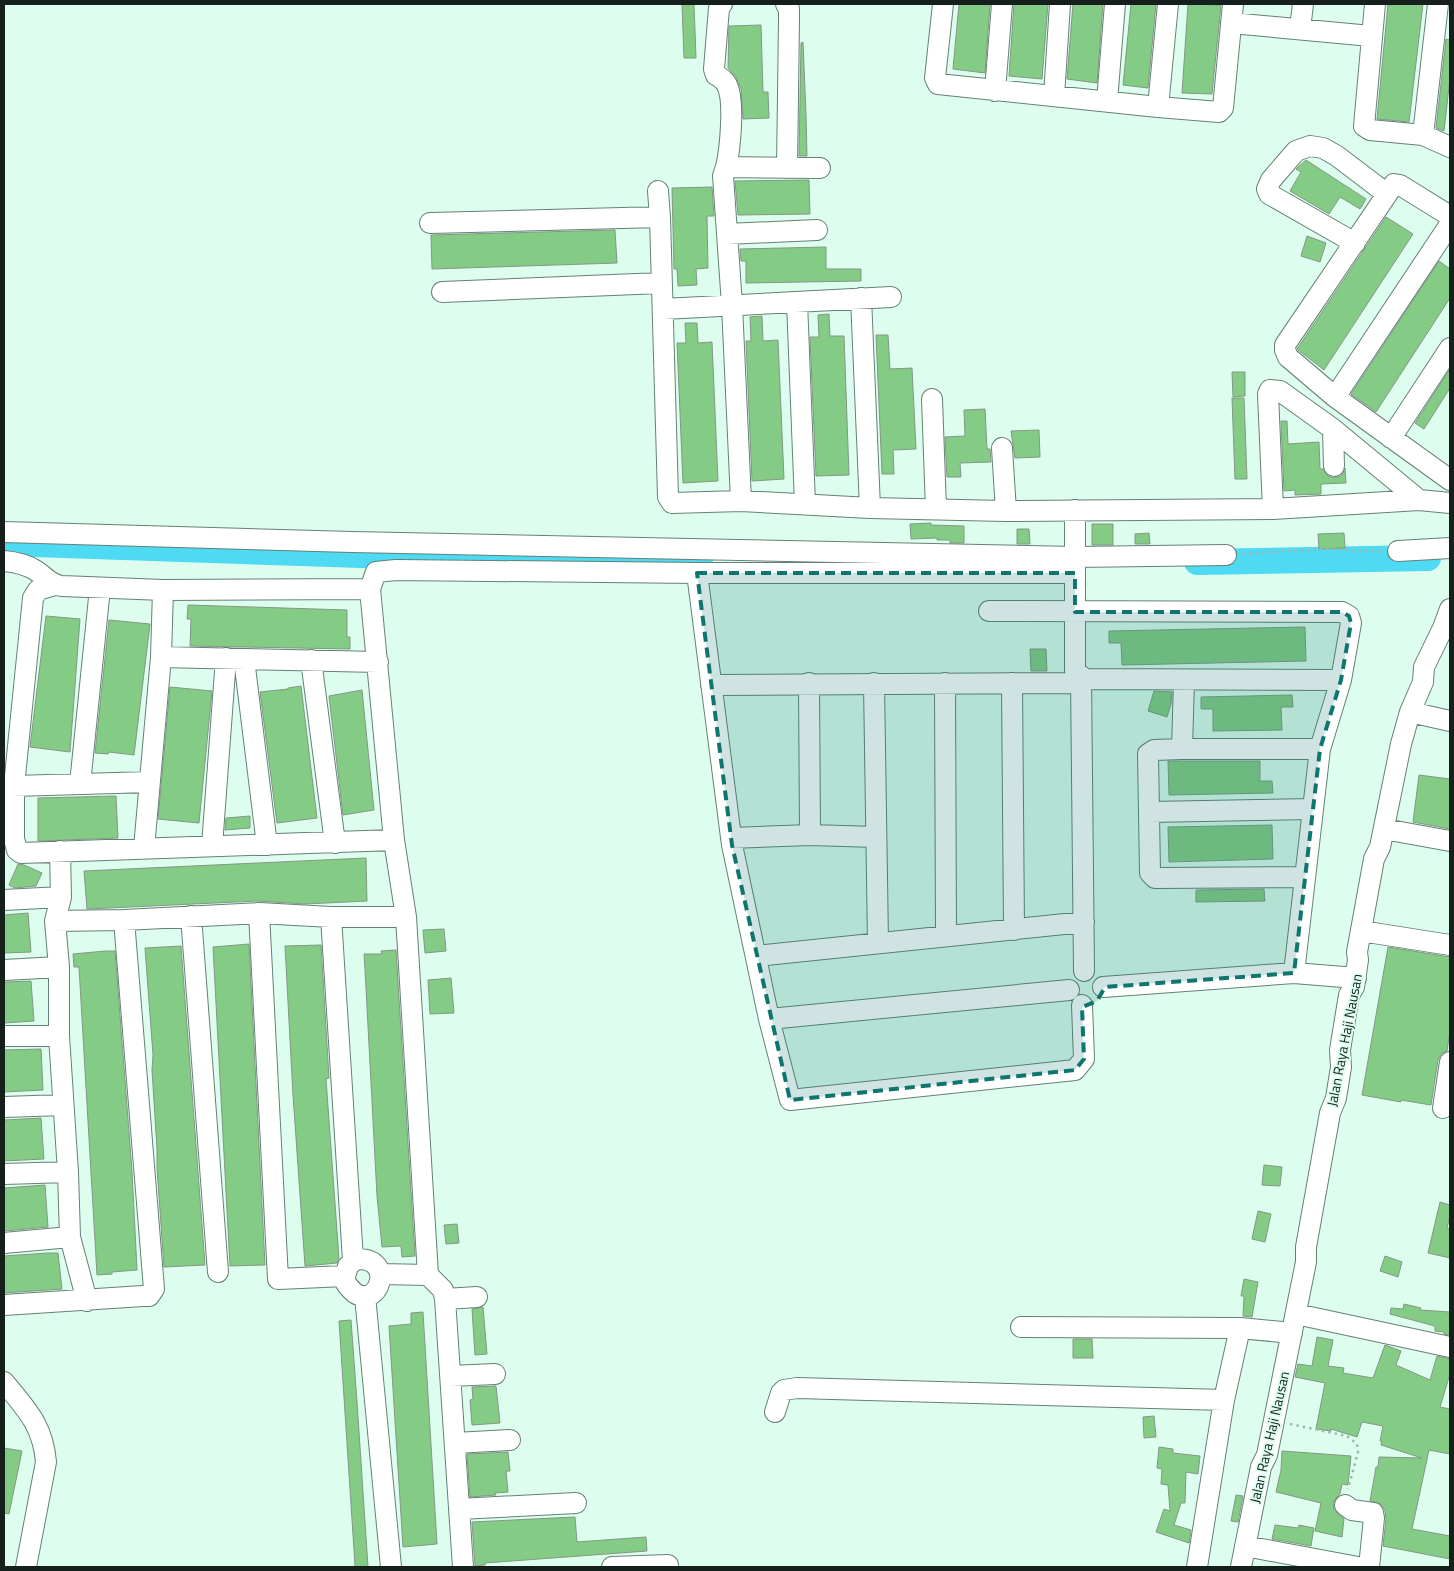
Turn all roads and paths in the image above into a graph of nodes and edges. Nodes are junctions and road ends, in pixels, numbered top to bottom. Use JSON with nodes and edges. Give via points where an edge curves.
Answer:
{"nodes":[{"id":1,"x":722,"y":4,"type":"edge"},
{"id":2,"x":786,"y":4,"type":"edge"},
{"id":3,"x":943,"y":4,"type":"edge"},
{"id":4,"x":1002,"y":4,"type":"edge"},
{"id":5,"x":1060,"y":4,"type":"edge"},
{"id":6,"x":1115,"y":4,"type":"edge"},
{"id":7,"x":1168,"y":4,"type":"edge"},
{"id":8,"x":1303,"y":4,"type":"edge"},
{"id":9,"x":1375,"y":4,"type":"edge"},
{"id":10,"x":1438,"y":4,"type":"edge"},
{"id":11,"x":1232,"y":13,"type":"edge"},
{"id":12,"x":1300,"y":29,"type":"junction"},
{"id":13,"x":1371,"y":36,"type":"junction"},
{"id":14,"x":995,"y":91,"type":"junction"},
{"id":15,"x":1054,"y":96,"type":"junction"},
{"id":16,"x":1107,"y":101,"type":"junction"},
{"id":17,"x":1158,"y":107,"type":"junction"},
{"id":18,"x":1423,"y":135,"type":"junction"},
{"id":19,"x":1450,"y":147,"type":"edge"},
{"id":20,"x":726,"y":167,"type":"junction"},
{"id":21,"x":787,"y":168,"type":"junction"},
{"id":22,"x":820,"y":168,"type":"dead end"},
{"id":23,"x":658,"y":191,"type":"dead end"},
{"id":24,"x":1387,"y":194,"type":"junction"},
{"id":25,"x":1450,"y":216,"type":"edge"},
{"id":26,"x":660,"y":217,"type":"junction"},
{"id":27,"x":430,"y":223,"type":"dead end"},
{"id":28,"x":1450,"y":224,"type":"edge"},
{"id":29,"x":817,"y":230,"type":"dead end"},
{"id":30,"x":727,"y":234,"type":"junction"},
{"id":31,"x":1355,"y":243,"type":"junction"},
{"id":32,"x":661,"y":283,"type":"junction"},
{"id":33,"x":442,"y":292,"type":"dead end"},
{"id":34,"x":891,"y":297,"type":"dead end"},
{"id":35,"x":861,"y":298,"type":"junction"},
{"id":36,"x":797,"y":302,"type":"junction"},
{"id":37,"x":732,"y":305,"type":"junction"},
{"id":38,"x":663,"y":309,"type":"junction"},
{"id":39,"x":1450,"y":348,"type":"edge"},
{"id":40,"x":1335,"y":397,"type":"junction"},
{"id":41,"x":932,"y":399,"type":"dead end"},
{"id":42,"x":1334,"y":429,"type":"junction"},
{"id":43,"x":1391,"y":438,"type":"junction"},
{"id":44,"x":1002,"y":448,"type":"dead end"},
{"id":45,"x":1334,"y":466,"type":"dead end"},
{"id":46,"x":1450,"y":480,"type":"edge"},
{"id":47,"x":1419,"y":500,"type":"junction"},
{"id":48,"x":741,"y":501,"type":"junction"},
{"id":49,"x":1450,"y":503,"type":"edge"},
{"id":50,"x":804,"y":504,"type":"junction"},
{"id":51,"x":870,"y":508,"type":"junction"},
{"id":52,"x":936,"y":509,"type":"junction"},
{"id":53,"x":1273,"y":509,"type":"junction"},
{"id":54,"x":1075,"y":510,"type":"junction"},
{"id":55,"x":1006,"y":511,"type":"junction"},
{"id":56,"x":4,"y":532,"type":"edge"},
{"id":57,"x":1450,"y":548,"type":"edge"},
{"id":58,"x":1398,"y":551,"type":"joint"},
{"id":59,"x":1226,"y":556,"type":"joint"},
{"id":60,"x":4,"y":561,"type":"edge"},
{"id":61,"x":1075,"y":565,"type":"junction"},
{"id":62,"x":697,"y":573,"type":"junction"},
{"id":63,"x":55,"y":585,"type":"junction"},
{"id":64,"x":100,"y":588,"type":"junction"},
{"id":65,"x":370,"y":589,"type":"junction"},
{"id":66,"x":164,"y":590,"type":"junction"},
{"id":67,"x":1450,"y":609,"type":"edge"},
{"id":68,"x":989,"y":611,"type":"dead end"},
{"id":69,"x":1075,"y":612,"type":"junction"},
{"id":70,"x":161,"y":657,"type":"junction"},
{"id":71,"x":235,"y":659,"type":"junction"},
{"id":72,"x":311,"y":660,"type":"junction"},
{"id":73,"x":378,"y":662,"type":"junction"},
{"id":74,"x":1082,"y":680,"type":"junction"},
{"id":75,"x":1184,"y":680,"type":"junction"},
{"id":76,"x":1340,"y":680,"type":"junction"},
{"id":77,"x":809,"y":683,"type":"junction"},
{"id":78,"x":874,"y":683,"type":"junction"},
{"id":79,"x":945,"y":683,"type":"junction"},
{"id":80,"x":1012,"y":683,"type":"junction"},
{"id":81,"x":711,"y":685,"type":"junction"},
{"id":82,"x":1410,"y":712,"type":"junction"},
{"id":83,"x":1450,"y":721,"type":"edge"},
{"id":84,"x":1182,"y":748,"type":"junction"},
{"id":85,"x":1320,"y":749,"type":"junction"},
{"id":86,"x":149,"y":782,"type":"junction"},
{"id":87,"x":80,"y":784,"type":"junction"},
{"id":88,"x":14,"y":786,"type":"junction"},
{"id":89,"x":1312,"y":809,"type":"junction"},
{"id":90,"x":1149,"y":812,"type":"junction"},
{"id":91,"x":1384,"y":829,"type":"junction"},
{"id":92,"x":810,"y":835,"type":"junction"},
{"id":93,"x":876,"y":837,"type":"junction"},
{"id":94,"x":731,"y":838,"type":"junction"},
{"id":95,"x":394,"y":840,"type":"junction"},
{"id":96,"x":1450,"y":841,"type":"edge"},
{"id":97,"x":335,"y":842,"type":"junction"},
{"id":98,"x":267,"y":845,"type":"junction"},
{"id":99,"x":212,"y":846,"type":"junction"},
{"id":100,"x":144,"y":848,"type":"junction"},
{"id":101,"x":60,"y":851,"type":"junction"},
{"id":102,"x":1306,"y":878,"type":"junction"},
{"id":103,"x":61,"y":897,"type":"junction"},
{"id":104,"x":4,"y":900,"type":"edge"},
{"id":105,"x":259,"y":913,"type":"junction"},
{"id":106,"x":191,"y":916,"type":"junction"},
{"id":107,"x":406,"y":916,"type":"junction"},
{"id":108,"x":331,"y":917,"type":"junction"},
{"id":109,"x":124,"y":920,"type":"junction"},
{"id":110,"x":55,"y":921,"type":"junction"},
{"id":111,"x":1084,"y":922,"type":"junction"},
{"id":112,"x":1014,"y":930,"type":"junction"},
{"id":113,"x":1361,"y":931,"type":"junction"},
{"id":114,"x":946,"y":936,"type":"junction"},
{"id":115,"x":878,"y":943,"type":"junction"},
{"id":116,"x":1450,"y":945,"type":"edge"},
{"id":117,"x":756,"y":956,"type":"junction"},
{"id":118,"x":59,"y":967,"type":"junction"},
{"id":119,"x":4,"y":970,"type":"edge"},
{"id":120,"x":1084,"y":971,"type":"junction"},
{"id":121,"x":1294,"y":973,"type":"junction"},
{"id":122,"x":1356,"y":978,"type":"junction"},
{"id":123,"x":1103,"y":987,"type":"junction"},
{"id":124,"x":1069,"y":990,"type":"junction"},
{"id":125,"x":1082,"y":1005,"type":"junction"},
{"id":126,"x":769,"y":1019,"type":"junction"},
{"id":127,"x":4,"y":1036,"type":"edge"},
{"id":128,"x":59,"y":1036,"type":"junction"},
{"id":129,"x":1450,"y":1062,"type":"edge"},
{"id":130,"x":63,"y":1105,"type":"junction"},
{"id":131,"x":4,"y":1107,"type":"edge"},
{"id":132,"x":1443,"y":1108,"type":"dead end"},
{"id":133,"x":68,"y":1172,"type":"junction"},
{"id":134,"x":4,"y":1174,"type":"edge"},
{"id":135,"x":70,"y":1237,"type":"junction"},
{"id":136,"x":4,"y":1244,"type":"edge"},
{"id":137,"x":349,"y":1268,"type":"junction"},
{"id":138,"x":218,"y":1272,"type":"dead end"},
{"id":139,"x":381,"y":1274,"type":"junction"},
{"id":140,"x":428,"y":1275,"type":"junction"},
{"id":141,"x":365,"y":1296,"type":"junction"},
{"id":142,"x":477,"y":1297,"type":"dead end"},
{"id":143,"x":446,"y":1298,"type":"junction"},
{"id":144,"x":87,"y":1301,"type":"junction"},
{"id":145,"x":4,"y":1305,"type":"edge"},
{"id":146,"x":1294,"y":1323,"type":"junction"},
{"id":147,"x":1021,"y":1327,"type":"dead end"},
{"id":148,"x":1240,"y":1328,"type":"junction"},
{"id":149,"x":1450,"y":1348,"type":"edge"},
{"id":150,"x":495,"y":1374,"type":"dead end"},
{"id":151,"x":451,"y":1376,"type":"junction"},
{"id":152,"x":4,"y":1382,"type":"edge"},
{"id":153,"x":1224,"y":1400,"type":"junction"},
{"id":154,"x":775,"y":1412,"type":"dead end"},
{"id":155,"x":1287,"y":1423,"type":"dead end"},
{"id":156,"x":510,"y":1440,"type":"dead end"},
{"id":157,"x":455,"y":1442,"type":"junction"},
{"id":158,"x":576,"y":1504,"type":"dead end"},
{"id":159,"x":1345,"y":1505,"type":"joint"},
{"id":160,"x":459,"y":1509,"type":"junction"},
{"id":161,"x":1245,"y":1546,"type":"junction"},
{"id":162,"x":668,"y":1564,"type":"dead end"},
{"id":163,"x":26,"y":1567,"type":"edge"},
{"id":164,"x":391,"y":1567,"type":"edge"},
{"id":165,"x":463,"y":1567,"type":"edge"},
{"id":166,"x":612,"y":1567,"type":"edge"},
{"id":167,"x":1197,"y":1567,"type":"edge"},
{"id":168,"x":1242,"y":1567,"type":"edge"},
{"id":169,"x":1348,"y":1567,"type":"edge"},
{"id":170,"x":1369,"y":1567,"type":"edge"}],
"edges":[{"from":1,"to":20,"type":"street","via":[[714,69],[727,84],[730,94],[731,138]]},
{"from":2,"to":21,"type":"street","via":[[789,9]]},
{"from":3,"to":14,"type":"street","via":[[935,78],[938,84]]},
{"from":4,"to":14,"type":"street"},
{"from":5,"to":15,"type":"street"},
{"from":6,"to":16,"type":"street"},
{"from":7,"to":17,"type":"street"},
{"from":8,"to":12,"type":"street"},
{"from":9,"to":13,"type":"street"},
{"from":10,"to":18,"type":"street"},
{"from":11,"to":12,"type":"street"},
{"from":11,"to":17,"type":"street","via":[[1222,110]]},
{"from":12,"to":13,"type":"street"},
{"from":13,"to":18,"type":"street","via":[[1364,126],[1370,130]]},
{"from":14,"to":15,"type":"street"},
{"from":15,"to":16,"type":"street"},
{"from":16,"to":17,"type":"street"},
{"from":18,"to":19,"type":"street"},
{"from":20,"to":21,"type":"street"},
{"from":20,"to":30,"type":"street","via":[[722,176]]},
{"from":21,"to":22,"type":"street"},
{"from":23,"to":26,"type":"street"},
{"from":24,"to":25,"type":"street","via":[[1394,184],[1399,184]]},
{"from":24,"to":31,"type":"street"},
{"from":24,"to":31,"type":"street","via":[[1337,156],[1323,148],[1310,146],[1296,151],[1271,180],[1267,189],[1269,194]]},
{"from":26,"to":27,"type":"street"},
{"from":26,"to":32,"type":"street"},
{"from":28,"to":40,"type":"street"},
{"from":29,"to":30,"type":"street"},
{"from":30,"to":37,"type":"street"},
{"from":31,"to":40,"type":"street","via":[[1285,350],[1288,357]]},
{"from":32,"to":33,"type":"street"},
{"from":32,"to":38,"type":"street"},
{"from":34,"to":35,"type":"street"},
{"from":35,"to":36,"type":"street"},
{"from":35,"to":51,"type":"street"},
{"from":36,"to":37,"type":"street"},
{"from":36,"to":50,"type":"street"},
{"from":37,"to":38,"type":"street"},
{"from":37,"to":48,"type":"street"},
{"from":38,"to":48,"type":"street","via":[[668,497],[672,503],[678,504]]},
{"from":39,"to":43,"type":"street"},
{"from":40,"to":43,"type":"street"},
{"from":41,"to":52,"type":"street"},
{"from":42,"to":45,"type":"street"},
{"from":42,"to":47,"type":"street"},
{"from":42,"to":53,"type":"street","via":[[1280,392],[1274,389],[1268,392]]},
{"from":43,"to":46,"type":"street"},
{"from":44,"to":55,"type":"street"},
{"from":47,"to":49,"type":"street"},
{"from":47,"to":53,"type":"street"},
{"from":48,"to":50,"type":"street"},
{"from":50,"to":51,"type":"street"},
{"from":51,"to":52,"type":"street"},
{"from":52,"to":55,"type":"street"},
{"from":53,"to":54,"type":"street"},
{"from":54,"to":55,"type":"street"},
{"from":54,"to":61,"type":"street"},
{"from":56,"to":61,"type":"street"},
{"from":57,"to":58,"type":"street"},
{"from":58,"to":59,"type":"path","via":[[1319,549]]},
{"from":59,"to":61,"type":"street"},
{"from":60,"to":63,"type":"street","via":[[26,565]]},
{"from":61,"to":62,"type":"street"},
{"from":61,"to":69,"type":"street"},
{"from":62,"to":65,"type":"street","via":[[396,570],[376,572]]},
{"from":62,"to":81,"type":"street"},
{"from":63,"to":64,"type":"street"},
{"from":63,"to":88,"type":"street","via":[[38,590],[33,598]]},
{"from":64,"to":66,"type":"street"},
{"from":64,"to":87,"type":"street"},
{"from":65,"to":66,"type":"street"},
{"from":65,"to":73,"type":"street"},
{"from":66,"to":70,"type":"street"},
{"from":67,"to":82,"type":"street","name":"Jalan Raya Haji Nausan","via":[[1424,667],[1423,682]]},
{"from":68,"to":69,"type":"street"},
{"from":69,"to":74,"type":"street","via":[[1075,671]]},
{"from":69,"to":76,"type":"street","via":[[1342,612],[1349,616],[1351,623]]},
{"from":70,"to":71,"type":"street"},
{"from":70,"to":86,"type":"street"},
{"from":71,"to":72,"type":"street"},
{"from":71,"to":98,"type":"street"},
{"from":71,"to":99,"type":"street"},
{"from":72,"to":73,"type":"street"},
{"from":72,"to":97,"type":"street"},
{"from":73,"to":95,"type":"street"},
{"from":74,"to":75,"type":"street"},
{"from":74,"to":80,"type":"street"},
{"from":74,"to":111,"type":"street"},
{"from":75,"to":76,"type":"street"},
{"from":75,"to":84,"type":"street"},
{"from":76,"to":85,"type":"street"},
{"from":77,"to":78,"type":"street"},
{"from":77,"to":81,"type":"street"},
{"from":77,"to":92,"type":"street"},
{"from":78,"to":79,"type":"street"},
{"from":78,"to":93,"type":"street"},
{"from":79,"to":80,"type":"street"},
{"from":79,"to":114,"type":"street"},
{"from":80,"to":112,"type":"street"},
{"from":81,"to":94,"type":"street"},
{"from":82,"to":83,"type":"street"},
{"from":82,"to":91,"type":"street","name":"Jalan Raya Haji Nausan"},
{"from":84,"to":85,"type":"street"},
{"from":84,"to":90,"type":"street","via":[[1154,750],[1148,754]]},
{"from":85,"to":89,"type":"street"},
{"from":86,"to":87,"type":"street"},
{"from":86,"to":100,"type":"street"},
{"from":87,"to":88,"type":"street"},
{"from":88,"to":101,"type":"street","via":[[17,850],[20,853]]},
{"from":89,"to":90,"type":"street"},
{"from":89,"to":102,"type":"street"},
{"from":90,"to":102,"type":"street","via":[[1150,873],[1155,878]]},
{"from":91,"to":96,"type":"street"},
{"from":91,"to":113,"type":"street","name":"Jalan Raya Haji Nausan","via":[[1374,859]]},
{"from":92,"to":93,"type":"street"},
{"from":92,"to":94,"type":"street"},
{"from":93,"to":115,"type":"street"},
{"from":94,"to":117,"type":"street"},
{"from":95,"to":97,"type":"street"},
{"from":95,"to":107,"type":"street"},
{"from":97,"to":98,"type":"street"},
{"from":98,"to":99,"type":"street"},
{"from":99,"to":100,"type":"street"},
{"from":100,"to":101,"type":"street"},
{"from":101,"to":103,"type":"street"},
{"from":102,"to":121,"type":"street"},
{"from":103,"to":104,"type":"street"},
{"from":103,"to":110,"type":"street"},
{"from":105,"to":106,"type":"street"},
{"from":105,"to":108,"type":"street"},
{"from":105,"to":137,"type":"street","via":[[278,1279]]},
{"from":106,"to":109,"type":"street"},
{"from":106,"to":138,"type":"street"},
{"from":107,"to":108,"type":"street"},
{"from":107,"to":140,"type":"street"},
{"from":108,"to":137,"type":"street"},
{"from":109,"to":110,"type":"street"},
{"from":109,"to":144,"type":"street","via":[[154,1289],[149,1296]]},
{"from":110,"to":118,"type":"street"},
{"from":111,"to":112,"type":"street"},
{"from":111,"to":120,"type":"street"},
{"from":112,"to":114,"type":"street"},
{"from":113,"to":116,"type":"street"},
{"from":113,"to":122,"type":"street","name":"Jalan Raya Haji Nausan"},
{"from":114,"to":115,"type":"street"},
{"from":115,"to":117,"type":"street"},
{"from":117,"to":126,"type":"street"},
{"from":118,"to":119,"type":"street"},
{"from":118,"to":128,"type":"street"},
{"from":120,"to":123,"type":"street","via":[[1099,977]]},
{"from":120,"to":124,"type":"street","via":[[1074,975]]},
{"from":121,"to":122,"type":"street"},
{"from":121,"to":123,"type":"street"},
{"from":122,"to":146,"type":"street","name":"Jalan Raya Haji Nausan","via":[[1349,995],[1336,1098],[1330,1114]]},
{"from":123,"to":125,"type":"street","via":[[1097,1001]]},
{"from":124,"to":125,"type":"street","via":[[1073,1000]]},
{"from":124,"to":126,"type":"street"},
{"from":125,"to":126,"type":"street","via":[[1084,1059],[1075,1070],[790,1100]]},
{"from":127,"to":128,"type":"street"},
{"from":128,"to":130,"type":"street"},
{"from":129,"to":132,"type":"street"},
{"from":130,"to":131,"type":"street"},
{"from":130,"to":133,"type":"street"},
{"from":133,"to":134,"type":"street"},
{"from":133,"to":135,"type":"street"},
{"from":135,"to":136,"type":"street"},
{"from":135,"to":144,"type":"street"},
{"from":137,"to":139,"type":"street","via":[[360,1258],[369,1260]]},
{"from":137,"to":141,"type":"street","via":[[344,1280],[358,1295]]},
{"from":139,"to":140,"type":"street"},
{"from":139,"to":141,"type":"street","via":[[377,1290]]},
{"from":140,"to":143,"type":"street","via":[[443,1290]]},
{"from":141,"to":164,"type":"street"},
{"from":142,"to":143,"type":"street"},
{"from":143,"to":151,"type":"street"},
{"from":144,"to":145,"type":"street"},
{"from":146,"to":148,"type":"street"},
{"from":146,"to":149,"type":"street"},
{"from":146,"to":161,"type":"street","name":"Jalan Raya Haji Nausan","via":[[1268,1455],[1262,1466]]},
{"from":147,"to":148,"type":"street"},
{"from":148,"to":153,"type":"street"},
{"from":150,"to":151,"type":"street"},
{"from":151,"to":157,"type":"street"},
{"from":152,"to":163,"type":"street","via":[[34,1419],[46,1462]]},
{"from":153,"to":154,"type":"street","via":[[797,1388],[781,1393]]},
{"from":153,"to":167,"type":"street"},
{"from":155,"to":159,"type":"path","via":[[1347,1436],[1357,1444],[1358,1452]]},
{"from":156,"to":157,"type":"street"},
{"from":157,"to":160,"type":"street"},
{"from":158,"to":160,"type":"street"},
{"from":159,"to":170,"type":"street","via":[[1352,1510],[1374,1513]]},
{"from":160,"to":165,"type":"street"},
{"from":161,"to":168,"type":"street","name":"Jalan Raya Haji Nausan"},
{"from":161,"to":169,"type":"street"},
{"from":162,"to":166,"type":"street"}]}
